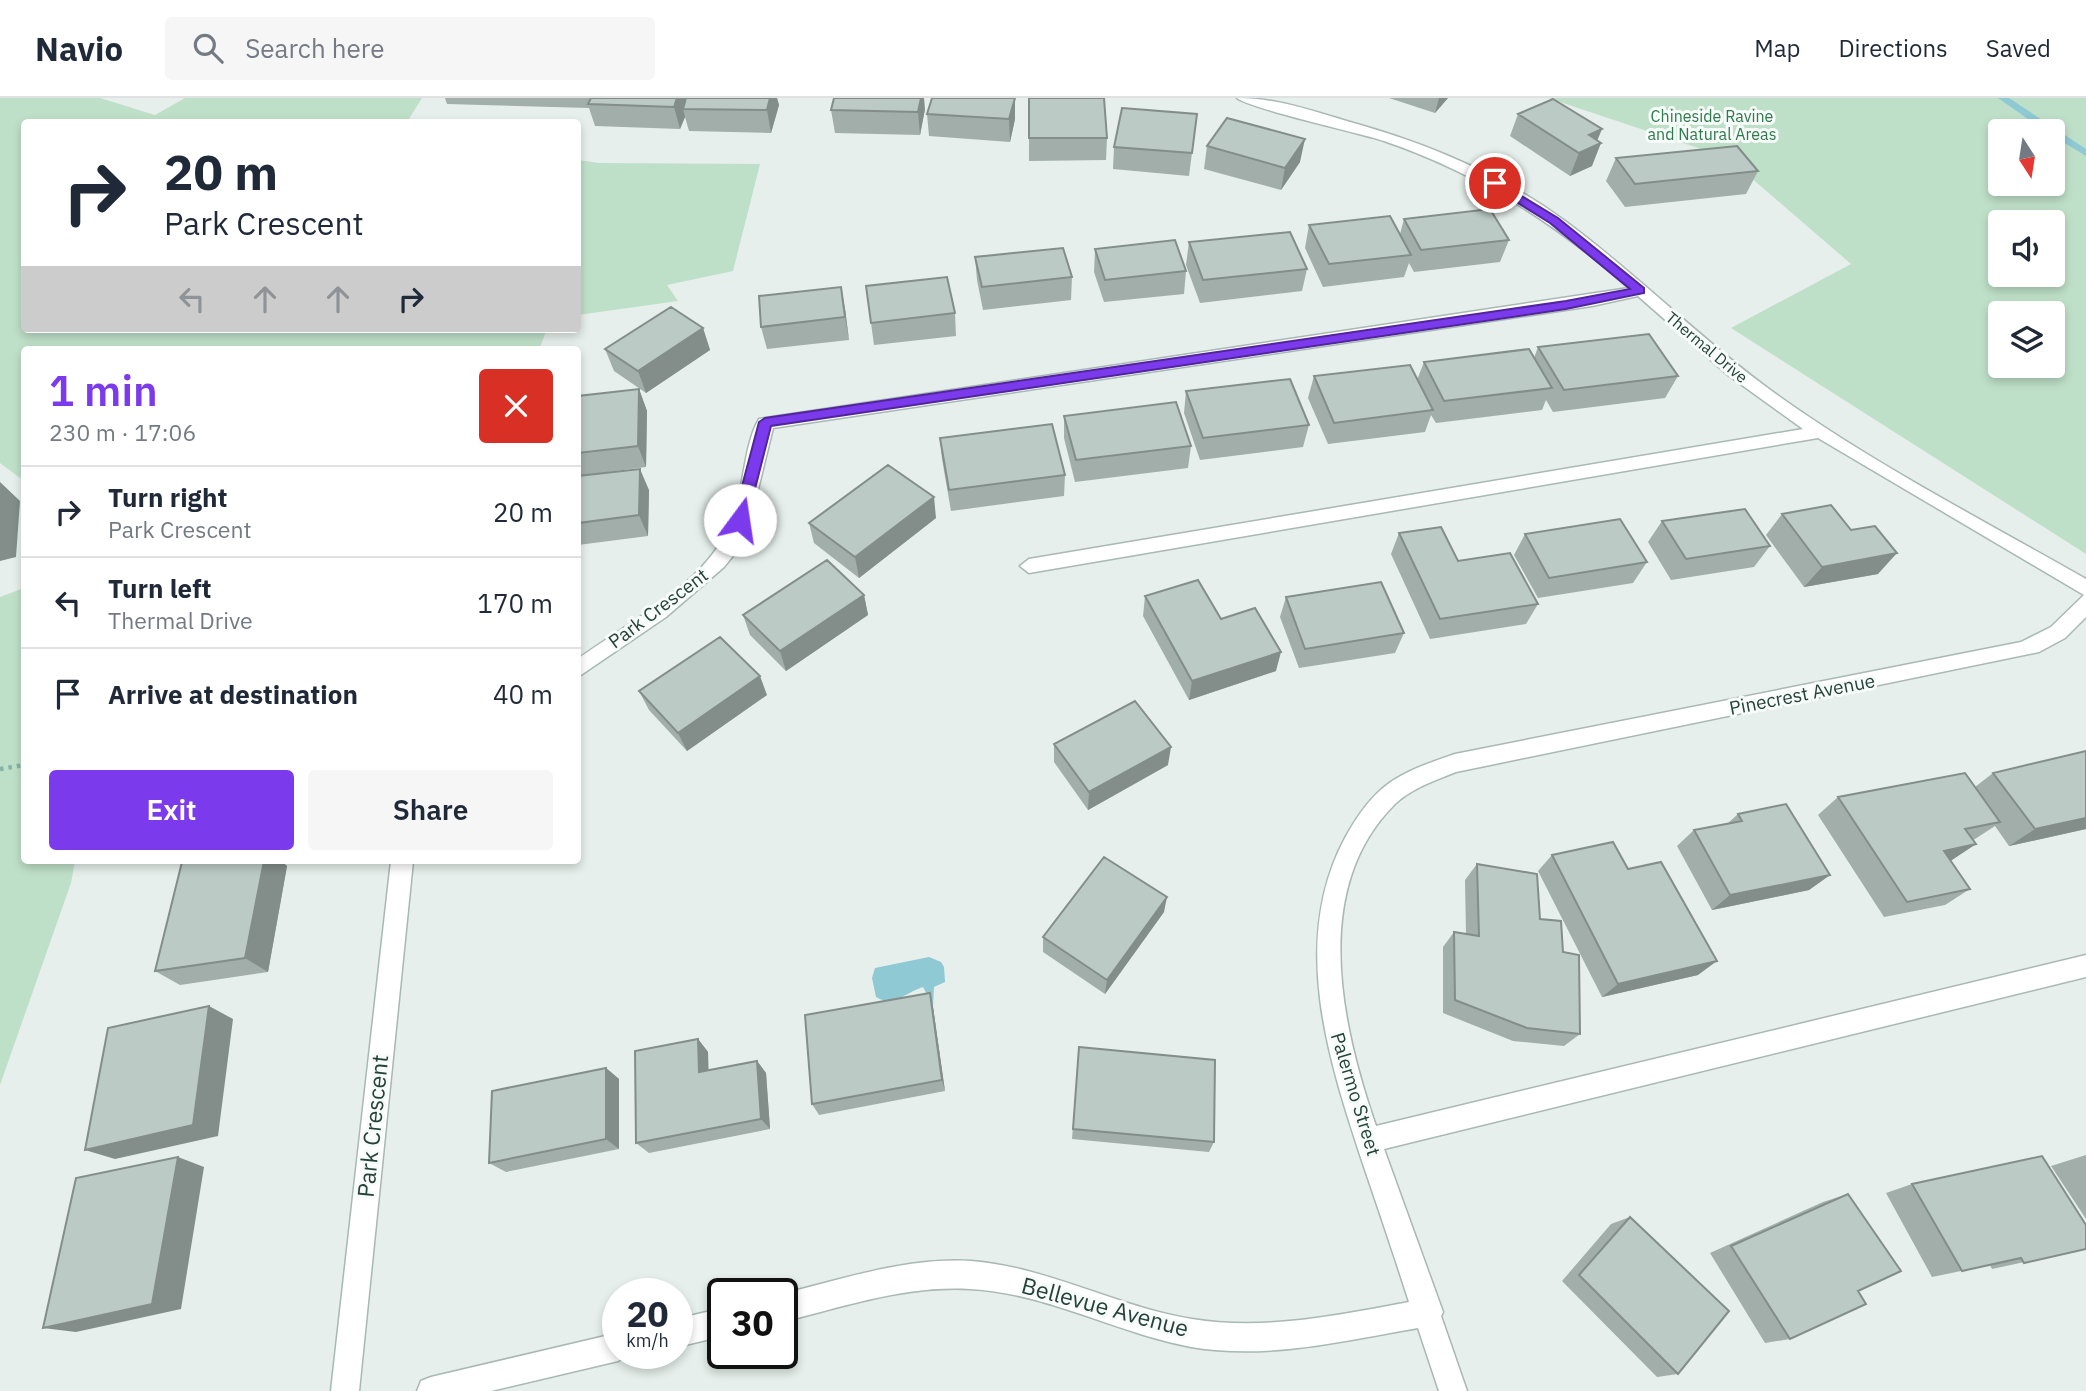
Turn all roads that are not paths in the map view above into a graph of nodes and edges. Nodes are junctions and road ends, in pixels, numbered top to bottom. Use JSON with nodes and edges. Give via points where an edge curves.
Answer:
{"nodes":[{"id":1,"x":1244,"y":98,"type":"edge"},
{"id":2,"x":1640,"y":290,"type":"junction"},
{"id":3,"x":1819,"y":432,"type":"junction"},
{"id":4,"x":1029,"y":566,"type":"dead end"},
{"id":5,"x":2086,"y":588,"type":"edge"},
{"id":6,"x":2086,"y":602,"type":"edge"},
{"id":7,"x":581,"y":667,"type":"edge"},
{"id":8,"x":1500,"y":753,"type":"joint"},
{"id":9,"x":402,"y":864,"type":"edge"},
{"id":10,"x":2086,"y":966,"type":"edge"},
{"id":11,"x":1369,"y":1140,"type":"junction"},
{"id":12,"x":798,"y":1304,"type":"edge"},
{"id":13,"x":1429,"y":1312,"type":"junction"},
{"id":14,"x":602,"y":1351,"type":"edge"},
{"id":15,"x":345,"y":1391,"type":"edge"},
{"id":16,"x":431,"y":1391,"type":"edge"},
{"id":17,"x":1453,"y":1391,"type":"edge"}],
"edges":[{"from":1,"to":2,"type":"street","name":"Thermal Drive","via":[[1388,138],[1474,171],[1554,220]]},
{"from":2,"to":3,"type":"street","name":"Thermal Drive","via":[[1720,361]]},
{"from":2,"to":7,"type":"street","name":"Park Crescent","via":[[1579,303],[765,422],[740,520],[719,561]]},
{"from":3,"to":4,"type":"street"},
{"from":3,"to":5,"type":"street","name":"Thermal Drive"},
{"from":6,"to":8,"type":"street","name":"Pinecrest Avenue","via":[[2067,628],[2021,650]]},
{"from":8,"to":11,"type":"street","name":"Palermo Street","via":[[1415,778],[1371,814],[1345,860],[1331,935],[1328,988],[1340,1056]]},
{"from":9,"to":15,"type":"street","name":"Park Crescent"},
{"from":10,"to":11,"type":"street"},
{"from":11,"to":13,"type":"street","name":"Palermo Street"},
{"from":12,"to":13,"type":"street","name":"Bellevue Avenue","via":[[875,1286],[970,1275],[1007,1281],[1156,1326],[1222,1337],[1273,1337]]},
{"from":13,"to":17,"type":"street","name":"Palermo Street"},
{"from":14,"to":16,"type":"street"}]}
